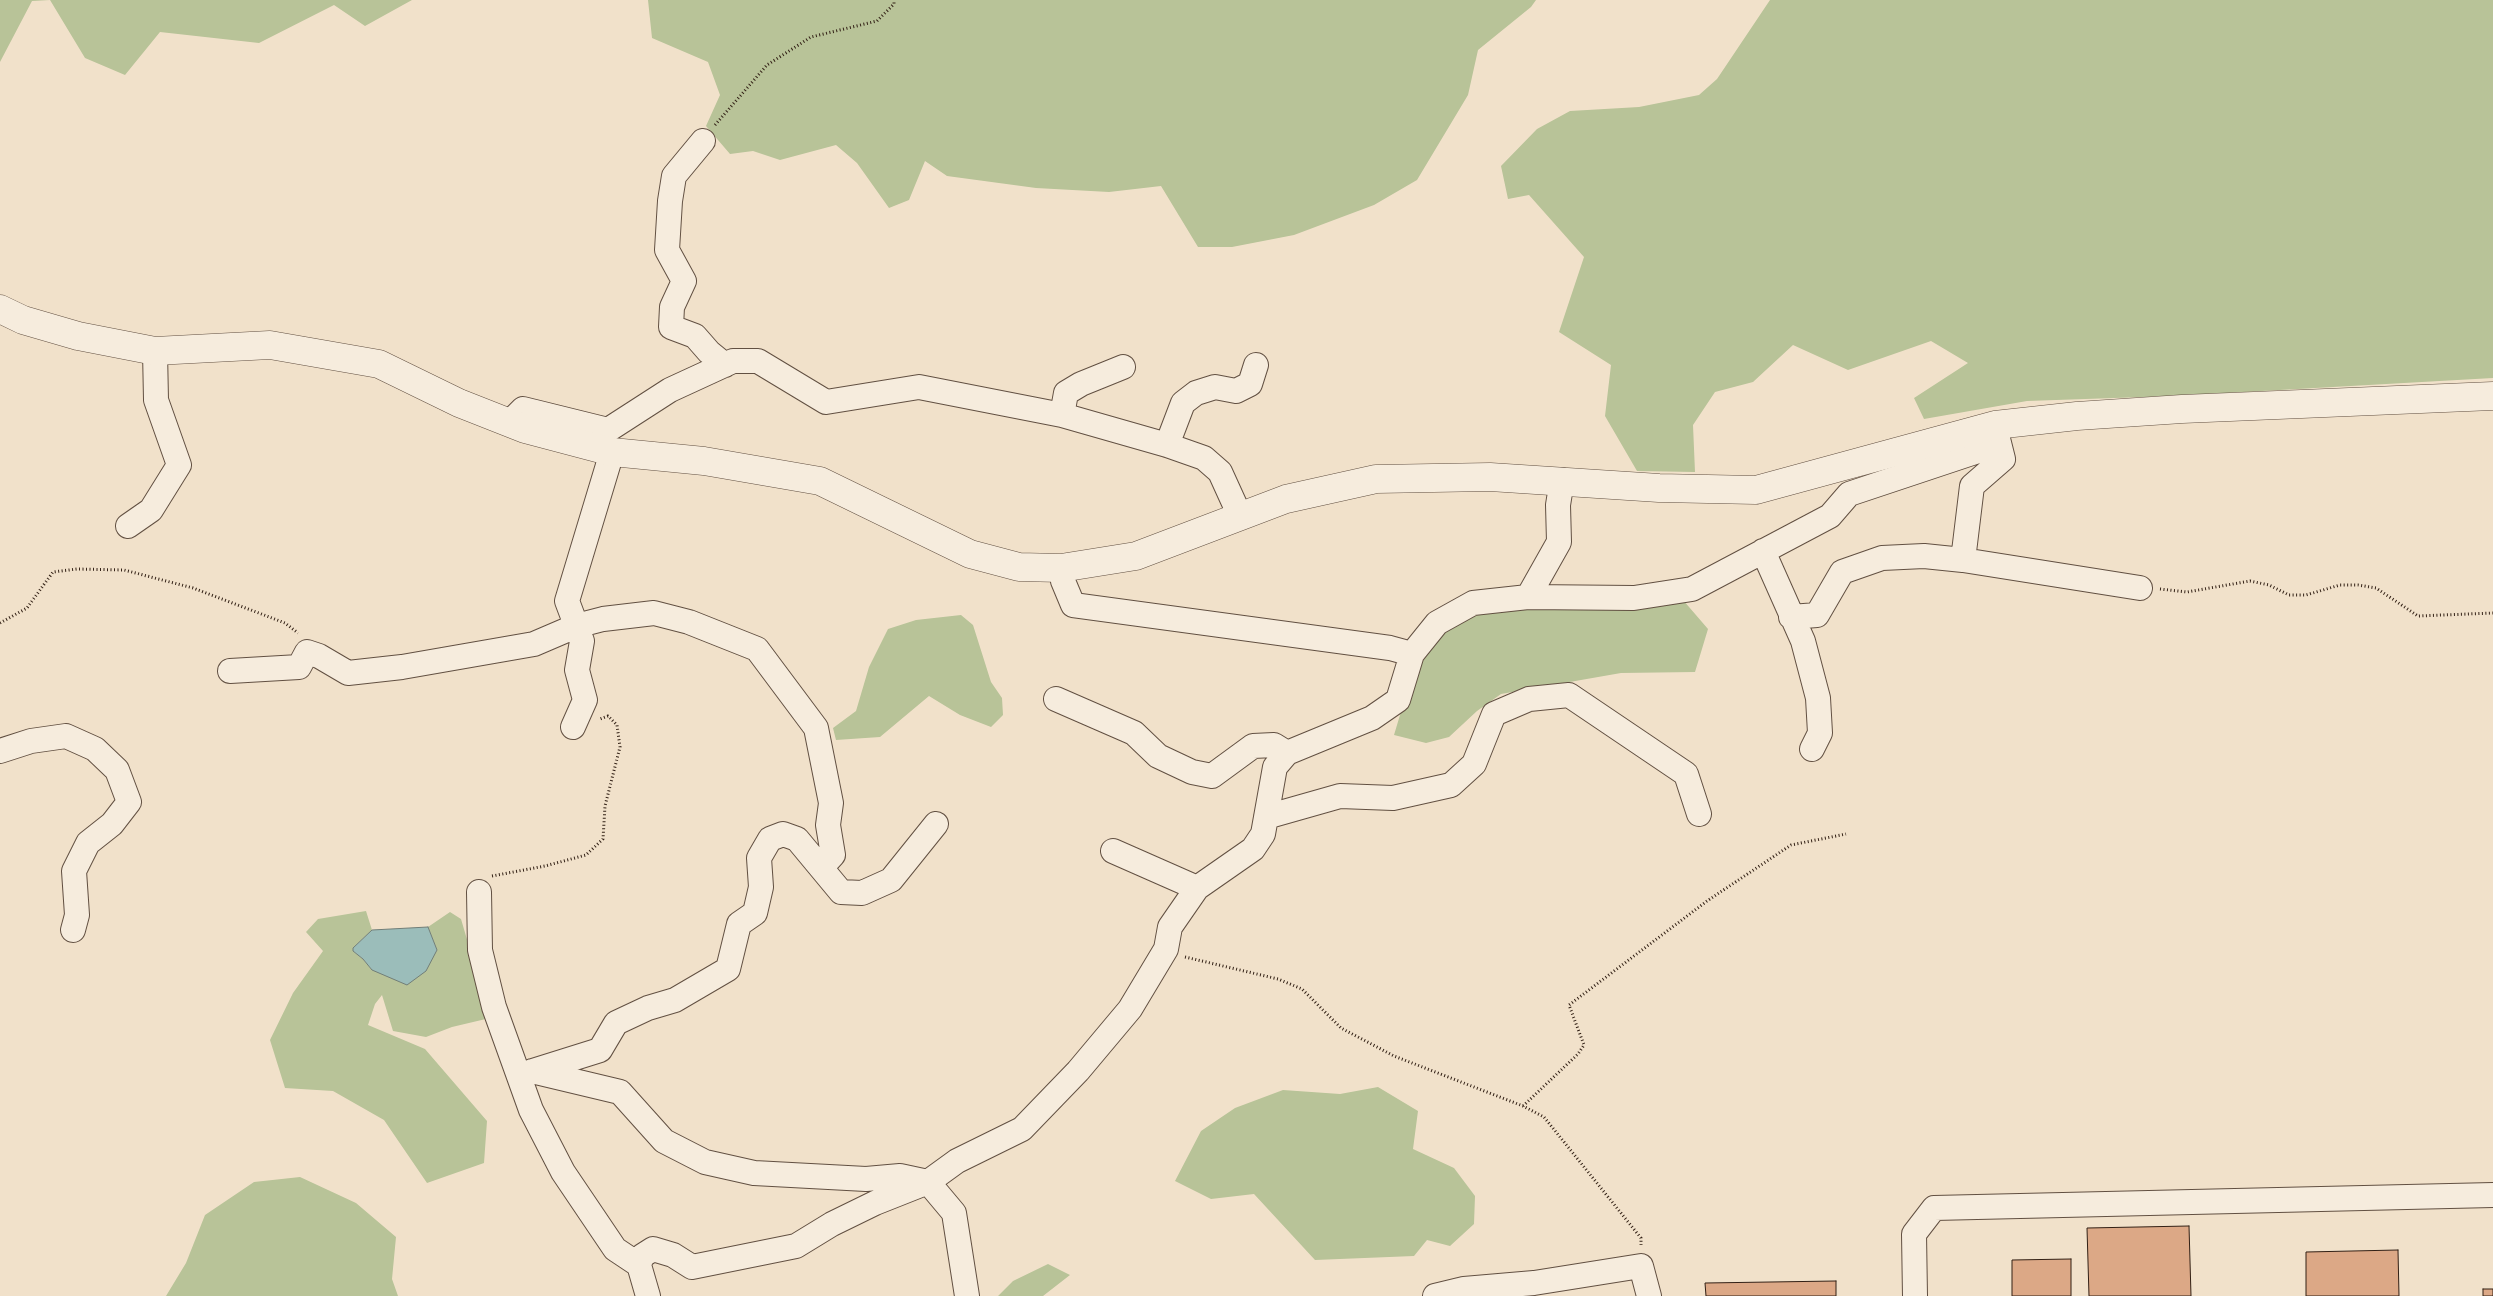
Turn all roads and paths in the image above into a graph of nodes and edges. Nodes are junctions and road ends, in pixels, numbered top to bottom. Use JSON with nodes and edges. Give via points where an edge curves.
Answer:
{"nodes":[{"id":1,"x":894,"y":0,"type":"edge"},
{"id":2,"x":703,"y":141,"type":"joint"},
{"id":3,"x":0,"y":309,"type":"edge"},
{"id":4,"x":154,"y":351,"type":"junction"},
{"id":5,"x":725,"y":365,"type":"junction"},
{"id":6,"x":1256,"y":365,"type":"dead end"},
{"id":7,"x":1123,"y":367,"type":"dead end"},
{"id":8,"x":2493,"y":396,"type":"edge"},
{"id":9,"x":1062,"y":415,"type":"junction"},
{"id":10,"x":509,"y":423,"type":"junction"},
{"id":11,"x":1997,"y":434,"type":"junction"},
{"id":12,"x":1167,"y":445,"type":"junction"},
{"id":13,"x":612,"y":452,"type":"junction"},
{"id":14,"x":1562,"y":480,"type":"junction"},
{"id":15,"x":1240,"y":516,"type":"junction"},
{"id":16,"x":128,"y":526,"type":"dead end"},
{"id":17,"x":1762,"y":552,"type":"junction"},
{"id":18,"x":1963,"y":560,"type":"junction"},
{"id":19,"x":1060,"y":568,"type":"junction"},
{"id":20,"x":2140,"y":588,"type":"joint"},
{"id":21,"x":1528,"y":597,"type":"junction"},
{"id":22,"x":2493,"y":613,"type":"edge"},
{"id":23,"x":1791,"y":617,"type":"junction"},
{"id":24,"x":0,"y":623,"type":"edge"},
{"id":25,"x":576,"y":626,"type":"junction"},
{"id":26,"x":307,"y":652,"type":"junction"},
{"id":27,"x":1412,"y":654,"type":"junction"},
{"id":28,"x":230,"y":671,"type":"dead end"},
{"id":29,"x":1056,"y":699,"type":"dead end"},
{"id":30,"x":573,"y":727,"type":"joint"},
{"id":31,"x":1812,"y":750,"type":"dead end"},
{"id":32,"x":0,"y":751,"type":"edge"},
{"id":33,"x":1287,"y":753,"type":"junction"},
{"id":34,"x":1699,"y":814,"type":"dead end"},
{"id":35,"x":1266,"y":818,"type":"junction"},
{"id":36,"x":936,"y":824,"type":"dead end"},
{"id":37,"x":1846,"y":834,"type":"dead end"},
{"id":38,"x":1112,"y":851,"type":"dead end"},
{"id":39,"x":822,"y":867,"type":"junction"},
{"id":40,"x":1197,"y":888,"type":"junction"},
{"id":41,"x":479,"y":892,"type":"joint"},
{"id":42,"x":73,"y":930,"type":"dead end"},
{"id":43,"x":1166,"y":949,"type":"junction"},
{"id":44,"x":526,"y":1073,"type":"junction"},
{"id":45,"x":1524,"y":1106,"type":"junction"},
{"id":46,"x":928,"y":1182,"type":"junction"},
{"id":47,"x":2493,"y":1195,"type":"edge"},
{"id":48,"x":639,"y":1265,"type":"junction"},
{"id":49,"x":1641,"y":1266,"type":"junction"},
{"id":50,"x":648,"y":1296,"type":"edge"},
{"id":51,"x":967,"y":1296,"type":"edge"},
{"id":52,"x":1434,"y":1296,"type":"edge"},
{"id":53,"x":1649,"y":1296,"type":"edge"},
{"id":54,"x":1915,"y":1296,"type":"edge"}],
"edges":[{"from":1,"to":2,"type":"path","via":[[894,4],[877,21],[811,37],[767,65]]},
{"from":2,"to":5,"type":"street","via":[[674,176],[667,250],[684,281],[672,307],[671,327],[694,336]]},
{"from":3,"to":4,"type":"street","via":[[23,320],[78,336]]},
{"from":4,"to":10,"type":"street","via":[[270,345],[379,364]]},
{"from":4,"to":16,"type":"street","via":[[156,400],[179,465],[151,510]]},
{"from":5,"to":9,"type":"street","via":[[733,361],[758,361],[826,402],[919,388]]},
{"from":5,"to":10,"type":"street","via":[[670,390],[608,430],[523,409]]},
{"from":6,"to":12,"type":"street","via":[[1250,384],[1236,390],[1215,386],[1196,393],[1183,403]]},
{"from":7,"to":9,"type":"street","via":[[1066,393]]},
{"from":8,"to":11,"type":"street","via":[[2182,409]]},
{"from":9,"to":12,"type":"street"},
{"from":10,"to":13,"type":"street"},
{"from":11,"to":14,"type":"street","via":[[1756,490],[1659,488]]},
{"from":11,"to":17,"type":"street","via":[[1848,494],[1830,516]]},
{"from":11,"to":18,"type":"street","via":[[2003,459],[1972,486]]},
{"from":12,"to":15,"type":"street","via":[[1204,458],[1220,472]]},
{"from":13,"to":19,"type":"street","via":[[704,461],[820,481],[970,554],[1019,567]]},
{"from":13,"to":25,"type":"street","via":[[567,600]]},
{"from":14,"to":15,"type":"street","via":[[1490,477],[1376,479],[1286,499]]},
{"from":14,"to":21,"type":"street","via":[[1558,505],[1559,542]]},
{"from":15,"to":19,"type":"street","via":[[1136,556]]},
{"from":17,"to":21,"type":"street","via":[[1692,589],[1634,598]]},
{"from":17,"to":23,"type":"street"},
{"from":18,"to":20,"type":"street"},
{"from":18,"to":23,"type":"street","via":[[1924,556],[1882,558],[1842,572],[1817,615]]},
{"from":19,"to":27,"type":"street","via":[[1073,605],[1390,648]]},
{"from":20,"to":22,"type":"path","via":[[2187,592],[2250,581],[2269,585],[2289,595],[2306,595],[2340,585],[2358,585],[2376,588],[2418,616]]},
{"from":21,"to":27,"type":"street","via":[[1473,603],[1437,623]]},
{"from":23,"to":31,"type":"street","via":[[1803,641],[1818,698],[1820,733]]},
{"from":24,"to":26,"type":"path","via":[[27,608],[53,572],[124,570],[192,588],[285,623],[304,637]]},
{"from":25,"to":26,"type":"street","via":[[534,644],[384,669],[348,672]]},
{"from":25,"to":30,"type":"street","via":[[582,641],[578,670],[585,700]]},
{"from":25,"to":39,"type":"street","via":[[654,613],[689,622],[757,649],[816,728],[830,803],[828,825],[833,855]]},
{"from":26,"to":28,"type":"street","via":[[299,667]]},
{"from":27,"to":33,"type":"street","via":[[1398,700],[1372,718]]},
{"from":29,"to":33,"type":"street","via":[[1134,733],[1158,756],[1192,772],[1212,776],[1253,746],[1274,745]]},
{"from":30,"to":41,"type":"path","via":[[608,716],[617,725],[620,747],[605,806],[603,839],[586,855],[485,878]]},
{"from":32,"to":42,"type":"street","via":[[31,741],[66,736],[95,750],[117,770],[129,802],[112,824],[88,843],[74,871],[77,915]]},
{"from":33,"to":35,"type":"street","via":[[1275,767]]},
{"from":34,"to":35,"type":"street","via":[[1686,774],[1569,695],[1529,699],[1494,714],[1474,764],[1451,786],[1393,798],[1340,796]]},
{"from":35,"to":40,"type":"street","via":[[1263,834],[1253,849]]},
{"from":36,"to":39,"type":"street","via":[[891,880],[862,893],[841,892]]},
{"from":37,"to":45,"type":"path","via":[[1792,845],[1707,901],[1569,1005],[1584,1045]]},
{"from":38,"to":40,"type":"street"},
{"from":39,"to":44,"type":"street","via":[[797,840],[782,834],[770,838],[760,858],[761,888],[755,913],[739,924],[728,969],[675,1000],[616,1023],[600,1050]]},
{"from":40,"to":43,"type":"street","via":[[1170,927]]},
{"from":41,"to":44,"type":"street","via":[[480,950],[494,1007]]},
{"from":43,"to":45,"type":"path","via":[[1302,989],[1340,1028],[1394,1056]]},
{"from":43,"to":46,"type":"street","via":[[1130,1009],[1078,1071],[1022,1129],[957,1161]]},
{"from":44,"to":46,"type":"street","via":[[620,1092],[664,1141],[705,1162],[754,1173],[866,1179],[900,1176]]},
{"from":44,"to":48,"type":"street","via":[[531,1110],[563,1172],[615,1249]]},
{"from":45,"to":49,"type":"path","via":[[1544,1117],[1641,1238]]},
{"from":46,"to":48,"type":"street","via":[[875,1202],[796,1246],[692,1267],[673,1255],[652,1249],[642,1256]]},
{"from":46,"to":51,"type":"street","via":[[954,1213]]},
{"from":47,"to":54,"type":"street","via":[[1934,1208],[1914,1234]]},
{"from":48,"to":50,"type":"street"},
{"from":49,"to":52,"type":"street","via":[[1534,1283],[1464,1289]]},
{"from":49,"to":53,"type":"street"}]}
